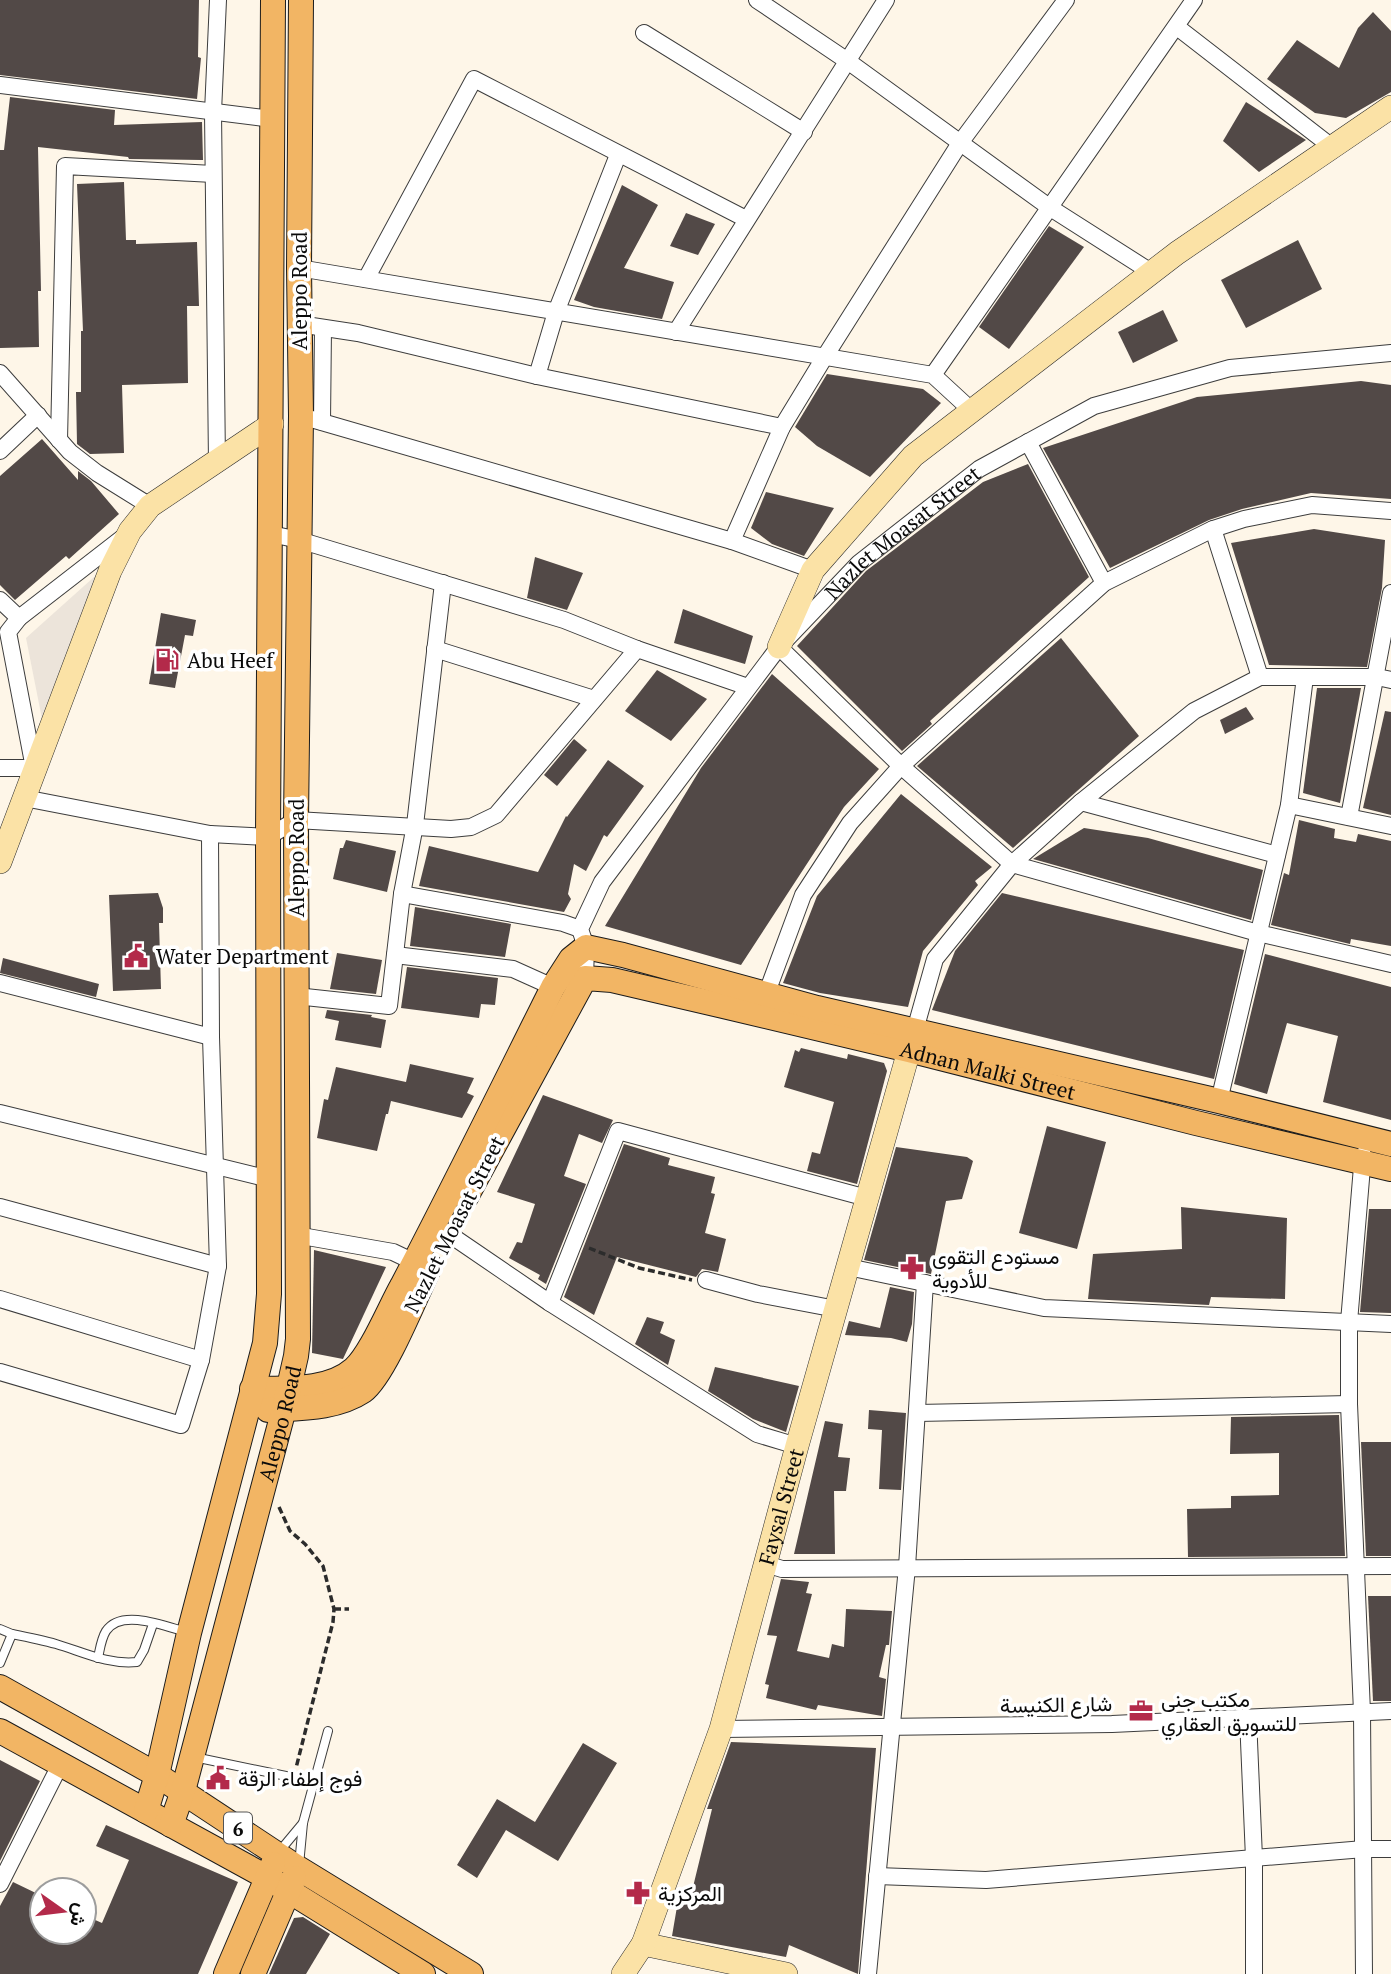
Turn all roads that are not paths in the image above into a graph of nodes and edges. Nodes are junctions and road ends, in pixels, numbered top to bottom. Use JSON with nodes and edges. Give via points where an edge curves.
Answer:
{"nodes":[{"id":1,"x":218,"y":0,"type":"edge"},
{"id":2,"x":273,"y":0,"type":"edge"},
{"id":3,"x":301,"y":0,"type":"edge"},
{"id":4,"x":757,"y":0,"type":"edge"},
{"id":5,"x":886,"y":0,"type":"edge"},
{"id":6,"x":1066,"y":0,"type":"edge"},
{"id":7,"x":1195,"y":0,"type":"edge"},
{"id":8,"x":1177,"y":27,"type":"junction"},
{"id":9,"x":644,"y":33,"type":"dead end"},
{"id":10,"x":849,"y":62,"type":"junction"},
{"id":11,"x":0,"y":85,"type":"edge"},
{"id":12,"x":1391,"y":107,"type":"edge"},
{"id":13,"x":213,"y":113,"type":"junction"},
{"id":14,"x":272,"y":119,"type":"junction"},
{"id":15,"x":804,"y":132,"type":"junction"},
{"id":16,"x":960,"y":143,"type":"junction"},
{"id":17,"x":1332,"y":147,"type":"junction"},
{"id":18,"x":618,"y":155,"type":"junction"},
{"id":19,"x":213,"y":174,"type":"junction"},
{"id":20,"x":1049,"y":207,"type":"junction"},
{"id":21,"x":746,"y":219,"type":"junction"},
{"id":22,"x":299,"y":268,"type":"junction"},
{"id":23,"x":1151,"y":272,"type":"junction"},
{"id":24,"x":366,"y":279,"type":"junction"},
{"id":25,"x":556,"y":312,"type":"junction"},
{"id":26,"x":311,"y":326,"type":"junction"},
{"id":27,"x":676,"y":332,"type":"junction"},
{"id":28,"x":1391,"y":353,"type":"edge"},
{"id":29,"x":824,"y":358,"type":"junction"},
{"id":30,"x":0,"y":373,"type":"edge"},
{"id":31,"x":933,"y":375,"type":"junction"},
{"id":32,"x":537,"y":376,"type":"junction"},
{"id":33,"x":971,"y":411,"type":"junction"},
{"id":34,"x":38,"y":415,"type":"junction"},
{"id":35,"x":311,"y":419,"type":"junction"},
{"id":36,"x":272,"y":424,"type":"junction"},
{"id":37,"x":782,"y":427,"type":"junction"},
{"id":38,"x":59,"y":440,"type":"junction"},
{"id":39,"x":1028,"y":442,"type":"junction"},
{"id":40,"x":0,"y":451,"type":"edge"},
{"id":41,"x":217,"y":463,"type":"junction"},
{"id":42,"x":150,"y":506,"type":"junction"},
{"id":43,"x":1391,"y":511,"type":"edge"},
{"id":44,"x":1213,"y":529,"type":"junction"},
{"id":45,"x":130,"y":531,"type":"junction"},
{"id":46,"x":271,"y":534,"type":"junction"},
{"id":47,"x":299,"y":540,"type":"junction"},
{"id":48,"x":732,"y":541,"type":"junction"},
{"id":49,"x":813,"y":570,"type":"junction"},
{"id":50,"x":443,"y":583,"type":"junction"},
{"id":51,"x":1104,"y":583,"type":"junction"},
{"id":52,"x":1391,"y":593,"type":"edge"},
{"id":53,"x":0,"y":600,"type":"edge"},
{"id":54,"x":19,"y":618,"type":"junction"},
{"id":55,"x":779,"y":647,"type":"junction"},
{"id":56,"x":435,"y":649,"type":"junction"},
{"id":57,"x":637,"y":649,"type":"junction"},
{"id":58,"x":1260,"y":677,"type":"junction"},
{"id":59,"x":1305,"y":677,"type":"junction"},
{"id":60,"x":1384,"y":678,"type":"edge"},
{"id":61,"x":748,"y":687,"type":"junction"},
{"id":62,"x":594,"y":699,"type":"junction"},
{"id":63,"x":901,"y":766,"type":"junction"},
{"id":64,"x":0,"y":768,"type":"edge"},
{"id":65,"x":34,"y":768,"type":"junction"},
{"id":66,"x":24,"y":797,"type":"junction"},
{"id":67,"x":1081,"y":802,"type":"junction"},
{"id":68,"x":1289,"y":805,"type":"junction"},
{"id":69,"x":1349,"y":817,"type":"junction"},
{"id":70,"x":296,"y":820,"type":"junction"},
{"id":71,"x":415,"y":825,"type":"junction"},
{"id":72,"x":1391,"y":826,"type":"edge"},
{"id":73,"x":6,"y":831,"type":"edge"},
{"id":74,"x":209,"y":834,"type":"junction"},
{"id":75,"x":268,"y":837,"type":"junction"},
{"id":76,"x":1277,"y":855,"type":"junction"},
{"id":77,"x":0,"y":862,"type":"edge"},
{"id":78,"x":1012,"y":864,"type":"junction"},
{"id":79,"x":402,"y":894,"type":"junction"},
{"id":80,"x":1258,"y":933,"type":"junction"},
{"id":81,"x":583,"y":938,"type":"junction"},
{"id":82,"x":395,"y":955,"type":"junction"},
{"id":83,"x":1391,"y":964,"type":"edge"},
{"id":84,"x":585,"y":978,"type":"junction"},
{"id":85,"x":0,"y":984,"type":"edge"},
{"id":86,"x":553,"y":987,"type":"junction"},
{"id":87,"x":766,"y":995,"type":"junction"},
{"id":88,"x":296,"y":996,"type":"junction"},
{"id":89,"x":211,"y":1037,"type":"junction"},
{"id":90,"x":912,"y":1040,"type":"junction"},
{"id":91,"x":1219,"y":1101,"type":"junction"},
{"id":92,"x":0,"y":1113,"type":"edge"},
{"id":93,"x":1379,"y":1141,"type":"edge"},
{"id":94,"x":1362,"y":1163,"type":"junction"},
{"id":95,"x":216,"y":1166,"type":"junction"},
{"id":96,"x":1391,"y":1169,"type":"edge"},
{"id":97,"x":269,"y":1178,"type":"junction"},
{"id":98,"x":867,"y":1198,"type":"junction"},
{"id":99,"x":0,"y":1207,"type":"edge"},
{"id":100,"x":446,"y":1232,"type":"junction"},
{"id":101,"x":296,"y":1235,"type":"junction"},
{"id":102,"x":414,"y":1262,"type":"junction"},
{"id":103,"x":218,"y":1266,"type":"junction"},
{"id":104,"x":848,"y":1268,"type":"junction"},
{"id":105,"x":706,"y":1280,"type":"road end"},
{"id":106,"x":925,"y":1283,"type":"junction"},
{"id":107,"x":0,"y":1299,"type":"edge"},
{"id":108,"x":550,"y":1303,"type":"junction"},
{"id":109,"x":836,"y":1309,"type":"junction"},
{"id":110,"x":1349,"y":1322,"type":"junction"},
{"id":111,"x":1391,"y":1324,"type":"edge"},
{"id":112,"x":201,"y":1360,"type":"junction"},
{"id":113,"x":0,"y":1372,"type":"edge"},
{"id":114,"x":287,"y":1399,"type":"junction"},
{"id":115,"x":249,"y":1400,"type":"junction"},
{"id":116,"x":1349,"y":1404,"type":"junction"},
{"id":117,"x":917,"y":1413,"type":"junction"},
{"id":118,"x":797,"y":1446,"type":"junction"},
{"id":119,"x":765,"y":1564,"type":"junction"},
{"id":120,"x":1391,"y":1566,"type":"edge"},
{"id":121,"x":907,"y":1567,"type":"junction"},
{"id":122,"x":1357,"y":1567,"type":"junction"},
{"id":123,"x":153,"y":1624,"type":"junction"},
{"id":124,"x":0,"y":1629,"type":"edge"},
{"id":125,"x":189,"y":1633,"type":"junction"},
{"id":126,"x":12,"y":1634,"type":"junction"},
{"id":127,"x":98,"y":1658,"type":"junction"},
{"id":128,"x":0,"y":1663,"type":"edge"},
{"id":129,"x":0,"y":1687,"type":"edge"},
{"id":130,"x":1391,"y":1711,"type":"edge"},
{"id":131,"x":1362,"y":1712,"type":"junction"},
{"id":132,"x":1248,"y":1718,"type":"junction"},
{"id":133,"x":892,"y":1728,"type":"junction"},
{"id":134,"x":721,"y":1730,"type":"junction"},
{"id":135,"x":0,"y":1731,"type":"edge"},
{"id":136,"x":328,"y":1731,"type":"dead end"},
{"id":137,"x":191,"y":1757,"type":"junction"},
{"id":138,"x":60,"y":1765,"type":"junction"},
{"id":139,"x":157,"y":1775,"type":"junction"},
{"id":140,"x":315,"y":1782,"type":"junction"},
{"id":141,"x":183,"y":1791,"type":"junction"},
{"id":142,"x":146,"y":1811,"type":"junction"},
{"id":143,"x":303,"y":1823,"type":"junction"},
{"id":144,"x":171,"y":1825,"type":"junction"},
{"id":145,"x":1364,"y":1849,"type":"junction"},
{"id":146,"x":1391,"y":1849,"type":"edge"},
{"id":147,"x":277,"y":1854,"type":"junction"},
{"id":148,"x":1254,"y":1858,"type":"junction"},
{"id":149,"x":298,"y":1868,"type":"junction"},
{"id":150,"x":877,"y":1876,"type":"junction"},
{"id":151,"x":268,"y":1878,"type":"junction"},
{"id":152,"x":0,"y":1884,"type":"edge"},
{"id":153,"x":289,"y":1891,"type":"junction"},
{"id":154,"x":643,"y":1944,"type":"junction"},
{"id":155,"x":226,"y":1974,"type":"edge"},
{"id":156,"x":253,"y":1974,"type":"edge"},
{"id":157,"x":423,"y":1974,"type":"edge"},
{"id":158,"x":471,"y":1974,"type":"edge"},
{"id":159,"x":623,"y":1974,"type":"edge"},
{"id":160,"x":786,"y":1974,"type":"edge"},
{"id":161,"x":868,"y":1974,"type":"edge"},
{"id":162,"x":1254,"y":1974,"type":"edge"},
{"id":163,"x":1364,"y":1974,"type":"edge"}],
"edges":[{"from":1,"to":13,"type":"street"},
{"from":2,"to":14,"type":"main road","name":"Aleppo Road"},
{"from":3,"to":22,"type":"main road","name":"Aleppo Road"},
{"from":4,"to":10,"type":"street"},
{"from":5,"to":10,"type":"street"},
{"from":6,"to":16,"type":"street"},
{"from":7,"to":8,"type":"street"},
{"from":8,"to":17,"type":"street"},
{"from":8,"to":20,"type":"street"},
{"from":9,"to":15,"type":"street"},
{"from":10,"to":15,"type":"street"},
{"from":10,"to":16,"type":"street"},
{"from":11,"to":13,"type":"street"},
{"from":12,"to":17,"type":"street"},
{"from":13,"to":14,"type":"street"},
{"from":13,"to":19,"type":"street"},
{"from":14,"to":36,"type":"main road","name":"Aleppo Road"},
{"from":15,"to":21,"type":"street"},
{"from":16,"to":20,"type":"street"},
{"from":16,"to":29,"type":"street"},
{"from":17,"to":23,"type":"street"},
{"from":18,"to":21,"type":"street"},
{"from":18,"to":24,"type":"street","via":[[474,79]]},
{"from":18,"to":25,"type":"street"},
{"from":19,"to":38,"type":"street","via":[[65,166]]},
{"from":19,"to":41,"type":"street"},
{"from":20,"to":23,"type":"street"},
{"from":20,"to":31,"type":"street"},
{"from":21,"to":27,"type":"street"},
{"from":22,"to":24,"type":"street"},
{"from":22,"to":26,"type":"main road","name":"Aleppo Road"},
{"from":23,"to":33,"type":"street"},
{"from":24,"to":25,"type":"street"},
{"from":25,"to":27,"type":"street"},
{"from":25,"to":32,"type":"street"},
{"from":26,"to":32,"type":"street"},
{"from":26,"to":35,"type":"main road","name":"Aleppo Road"},
{"from":27,"to":29,"type":"street"},
{"from":28,"to":39,"type":"street","name":"Nazlet Moasat Street","via":[[1230,368],[1094,406]]},
{"from":29,"to":31,"type":"street"},
{"from":29,"to":37,"type":"street"},
{"from":30,"to":34,"type":"street"},
{"from":31,"to":33,"type":"street"},
{"from":32,"to":37,"type":"street"},
{"from":33,"to":49,"type":"street","via":[[912,456]]},
{"from":34,"to":38,"type":"street"},
{"from":34,"to":40,"type":"street"},
{"from":35,"to":47,"type":"main road","name":"Aleppo Road"},
{"from":35,"to":48,"type":"street"},
{"from":36,"to":41,"type":"street"},
{"from":36,"to":46,"type":"main road","name":"Aleppo Road"},
{"from":37,"to":48,"type":"street"},
{"from":38,"to":42,"type":"street","via":[[96,473]]},
{"from":39,"to":51,"type":"street"},
{"from":39,"to":55,"type":"street","name":"Nazlet Moasat Street","via":[[979,469],[859,563]]},
{"from":41,"to":42,"type":"street"},
{"from":42,"to":45,"type":"street"},
{"from":43,"to":44,"type":"street","via":[[1312,505]]},
{"from":44,"to":51,"type":"street"},
{"from":44,"to":58,"type":"street"},
{"from":45,"to":54,"type":"street"},
{"from":45,"to":65,"type":"street","via":[[110,571]]},
{"from":46,"to":47,"type":"street"},
{"from":46,"to":75,"type":"main road","name":"Aleppo Road"},
{"from":47,"to":50,"type":"street"},
{"from":47,"to":70,"type":"main road","name":"Aleppo Road"},
{"from":48,"to":49,"type":"street"},
{"from":49,"to":55,"type":"street"},
{"from":50,"to":56,"type":"street"},
{"from":50,"to":57,"type":"street","via":[[564,620]]},
{"from":51,"to":63,"type":"street"},
{"from":52,"to":60,"type":"street"},
{"from":53,"to":54,"type":"street"},
{"from":54,"to":65,"type":"street","via":[[8,632]]},
{"from":55,"to":61,"type":"street","name":"Nazlet Moasat Street"},
{"from":55,"to":63,"type":"street"},
{"from":56,"to":62,"type":"street"},
{"from":56,"to":71,"type":"street"},
{"from":57,"to":61,"type":"street"},
{"from":57,"to":62,"type":"street"},
{"from":58,"to":59,"type":"street"},
{"from":58,"to":67,"type":"street","via":[[1194,711]]},
{"from":59,"to":60,"type":"street"},
{"from":59,"to":68,"type":"street"},
{"from":60,"to":69,"type":"street"},
{"from":61,"to":81,"type":"street","name":"Nazlet Moasat Street","via":[[602,882]]},
{"from":62,"to":71,"type":"street","via":[[496,815],[471,827]]},
{"from":63,"to":78,"type":"street"},
{"from":63,"to":87,"type":"street","via":[[850,824],[803,895]]},
{"from":64,"to":65,"type":"street"},
{"from":65,"to":66,"type":"street"},
{"from":66,"to":73,"type":"street"},
{"from":66,"to":74,"type":"street"},
{"from":67,"to":76,"type":"street"},
{"from":67,"to":78,"type":"street"},
{"from":68,"to":69,"type":"street"},
{"from":68,"to":76,"type":"street"},
{"from":69,"to":72,"type":"street"},
{"from":70,"to":71,"type":"street"},
{"from":70,"to":75,"type":"street"},
{"from":70,"to":88,"type":"main road","name":"Aleppo Road"},
{"from":71,"to":79,"type":"street"},
{"from":73,"to":77,"type":"street"},
{"from":74,"to":75,"type":"street"},
{"from":74,"to":89,"type":"street"},
{"from":75,"to":97,"type":"main road","name":"Aleppo Road"},
{"from":76,"to":80,"type":"street"},
{"from":78,"to":80,"type":"street"},
{"from":78,"to":90,"type":"street","via":[[934,959]]},
{"from":79,"to":81,"type":"street","via":[[563,923]]},
{"from":79,"to":82,"type":"street"},
{"from":80,"to":83,"type":"street"},
{"from":80,"to":91,"type":"street"},
{"from":81,"to":84,"type":"street","name":"Nazlet Moasat Street"},
{"from":81,"to":86,"type":"main road","name":"Nazlet Moasat Street"},
{"from":81,"to":87,"type":"main road","name":"Adnan Malki Street","via":[[623,955]]},
{"from":82,"to":86,"type":"street","via":[[513,969]]},
{"from":82,"to":88,"type":"street","via":[[389,1006]]},
{"from":84,"to":90,"type":"main road","name":"Adnan Malki Street","via":[[612,979]]},
{"from":84,"to":100,"type":"main road","name":"Nazlet Moasat Street"},
{"from":85,"to":89,"type":"street"},
{"from":86,"to":102,"type":"main road","name":"Nazlet Moasat Street"},
{"from":87,"to":90,"type":"main road","name":"Adnan Malki Street"},
{"from":88,"to":101,"type":"main road","name":"Aleppo Road"},
{"from":89,"to":95,"type":"street"},
{"from":90,"to":91,"type":"main road","name":"Adnan Malki Street"},
{"from":90,"to":94,"type":"main road","name":"Adnan Malki Street","via":[[1196,1123]]},
{"from":90,"to":98,"type":"street","name":"Faysal Street"},
{"from":91,"to":93,"type":"main road","name":"Adnan Malki Street"},
{"from":92,"to":95,"type":"street"},
{"from":93,"to":94,"type":"street"},
{"from":94,"to":96,"type":"main road","name":"Adnan Malki Street"},
{"from":94,"to":110,"type":"street"},
{"from":95,"to":97,"type":"street"},
{"from":95,"to":103,"type":"street"},
{"from":97,"to":115,"type":"main road","name":"Aleppo Road","via":[[265,1343]]},
{"from":98,"to":104,"type":"street","name":"Faysal Street"},
{"from":98,"to":108,"type":"street","via":[[618,1131]]},
{"from":99,"to":103,"type":"street"},
{"from":100,"to":108,"type":"street"},
{"from":100,"to":114,"type":"main road","name":"Nazlet Moasat Street","via":[[382,1367],[365,1390],[325,1406]]},
{"from":101,"to":102,"type":"street","via":[[393,1252]]},
{"from":101,"to":114,"type":"main road","name":"Aleppo Road","via":[[298,1339]]},
{"from":102,"to":114,"type":"main road","name":"Nazlet Moasat Street","via":[[355,1368],[333,1382]]},
{"from":103,"to":112,"type":"street"},
{"from":104,"to":106,"type":"street"},
{"from":104,"to":109,"type":"street","name":"Faysal Street"},
{"from":105,"to":109,"type":"street"},
{"from":106,"to":110,"type":"street","via":[[1044,1308]]},
{"from":106,"to":117,"type":"street"},
{"from":107,"to":112,"type":"street"},
{"from":108,"to":118,"type":"street","via":[[757,1434]]},
{"from":109,"to":118,"type":"street","name":"Faysal Street"},
{"from":110,"to":111,"type":"street"},
{"from":110,"to":116,"type":"street"},
{"from":112,"to":113,"type":"street","via":[[181,1425]]},
{"from":114,"to":115,"type":"main road","name":"Nazlet Moasat Street"},
{"from":114,"to":137,"type":"main road","name":"Aleppo Road"},
{"from":115,"to":125,"type":"main road","name":"Aleppo Road"},
{"from":116,"to":117,"type":"street"},
{"from":116,"to":122,"type":"street"},
{"from":117,"to":121,"type":"street"},
{"from":118,"to":119,"type":"street","name":"Faysal Street"},
{"from":119,"to":121,"type":"street","via":[[782,1569]]},
{"from":119,"to":134,"type":"street","name":"Faysal Street"},
{"from":120,"to":122,"type":"street"},
{"from":121,"to":122,"type":"street"},
{"from":121,"to":133,"type":"street"},
{"from":122,"to":131,"type":"street"},
{"from":123,"to":125,"type":"lane"},
{"from":123,"to":127,"type":"lane","via":[[120,1620],[107,1628]]},
{"from":123,"to":127,"type":"lane","via":[[137,1662]]},
{"from":124,"to":126,"type":"lane"},
{"from":125,"to":139,"type":"main road","name":"Aleppo Road"},
{"from":126,"to":127,"type":"lane"},
{"from":126,"to":128,"type":"lane"},
{"from":129,"to":139,"type":"main road","number":"6"},
{"from":130,"to":131,"type":"street","name":"شارع الكنيسة"},
{"from":131,"to":132,"type":"street","name":"شارع الكنيسة"},
{"from":131,"to":145,"type":"street"},
{"from":132,"to":133,"type":"street","name":"شارع الكنيسة"},
{"from":132,"to":148,"type":"street"},
{"from":133,"to":134,"type":"street","name":"شارع الكنيسة"},
{"from":133,"to":150,"type":"street"},
{"from":134,"to":154,"type":"street","name":"Faysal Street"},
{"from":135,"to":138,"type":"main road","number":"6"},
{"from":136,"to":140,"type":"lane"},
{"from":137,"to":140,"type":"lane"},
{"from":137,"to":141,"type":"main road","name":"Aleppo Road"},
{"from":138,"to":142,"type":"main road","number":"6"},
{"from":138,"to":152,"type":"street"},
{"from":139,"to":141,"type":"main road","number":"6"},
{"from":139,"to":142,"type":"main road","name":"Aleppo Road"},
{"from":140,"to":143,"type":"lane"},
{"from":141,"to":144,"type":"main road","name":"Aleppo Road"},
{"from":141,"to":147,"type":"main road","number":"6"},
{"from":142,"to":144,"type":"main road","number":"6"},
{"from":143,"to":147,"type":"lane"},
{"from":143,"to":149,"type":"lane"},
{"from":144,"to":151,"type":"main road","number":"6"},
{"from":145,"to":146,"type":"street"},
{"from":145,"to":148,"type":"street"},
{"from":145,"to":163,"type":"street"},
{"from":147,"to":149,"type":"main road","number":"6"},
{"from":147,"to":151,"type":"main road"},
{"from":148,"to":150,"type":"street","via":[[986,1880]]},
{"from":148,"to":162,"type":"street"},
{"from":149,"to":153,"type":"main road"},
{"from":149,"to":158,"type":"main road","number":"6"},
{"from":150,"to":161,"type":"street"},
{"from":151,"to":153,"type":"main road","number":"6"},
{"from":151,"to":155,"type":"main road"},
{"from":153,"to":156,"type":"main road"},
{"from":153,"to":157,"type":"main road","number":"6"},
{"from":154,"to":159,"type":"street","name":"Faysal Street"},
{"from":154,"to":160,"type":"street"}]}
